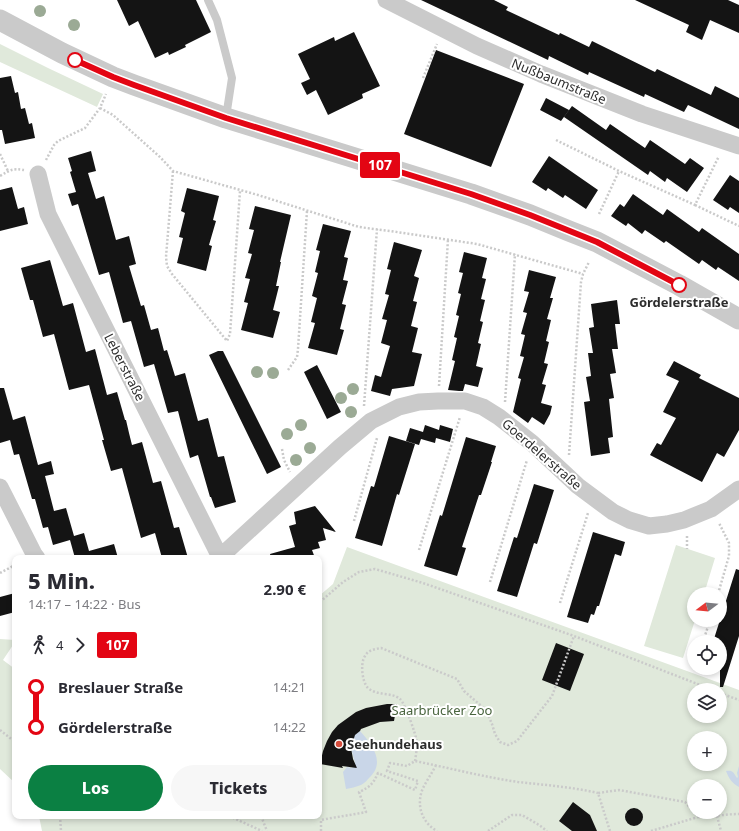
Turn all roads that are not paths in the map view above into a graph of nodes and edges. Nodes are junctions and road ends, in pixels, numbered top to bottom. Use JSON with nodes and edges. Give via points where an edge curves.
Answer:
{"nodes":[{"id":1,"x":208,"y":0,"type":"edge"},
{"id":2,"x":386,"y":0,"type":"edge"},
{"id":3,"x":0,"y":20,"type":"edge"},
{"id":4,"x":226,"y":118,"type":"junction"},
{"id":5,"x":739,"y":146,"type":"edge"},
{"id":6,"x":38,"y":174,"type":"dead end"},
{"id":7,"x":739,"y":318,"type":"edge"},
{"id":8,"x":0,"y":487,"type":"edge"},
{"id":9,"x":739,"y":489,"type":"edge"},
{"id":10,"x":35,"y":555,"type":"edge"},
{"id":11,"x":218,"y":555,"type":"edge"},
{"id":12,"x":223,"y":555,"type":"edge"}],
"edges":[{"from":1,"to":4,"type":"lane","via":[[217,20],[232,78]]},
{"from":2,"to":5,"type":"street","name":"Nußbaumstraße","via":[[477,46],[541,74],[642,114]]},
{"from":3,"to":4,"type":"street","via":[[113,77]]},
{"from":4,"to":7,"type":"street","via":[[471,194],[530,215],[597,242]]},
{"from":6,"to":11,"type":"street","name":"Leberstraße","via":[[48,214]]},
{"from":8,"to":10,"type":"street"},
{"from":9,"to":12,"type":"street","name":"Goerdelerstraße","via":[[711,509],[684,520],[649,526],[629,520],[593,498],[532,443],[483,407],[465,401],[419,402],[399,407],[371,421]]}]}
